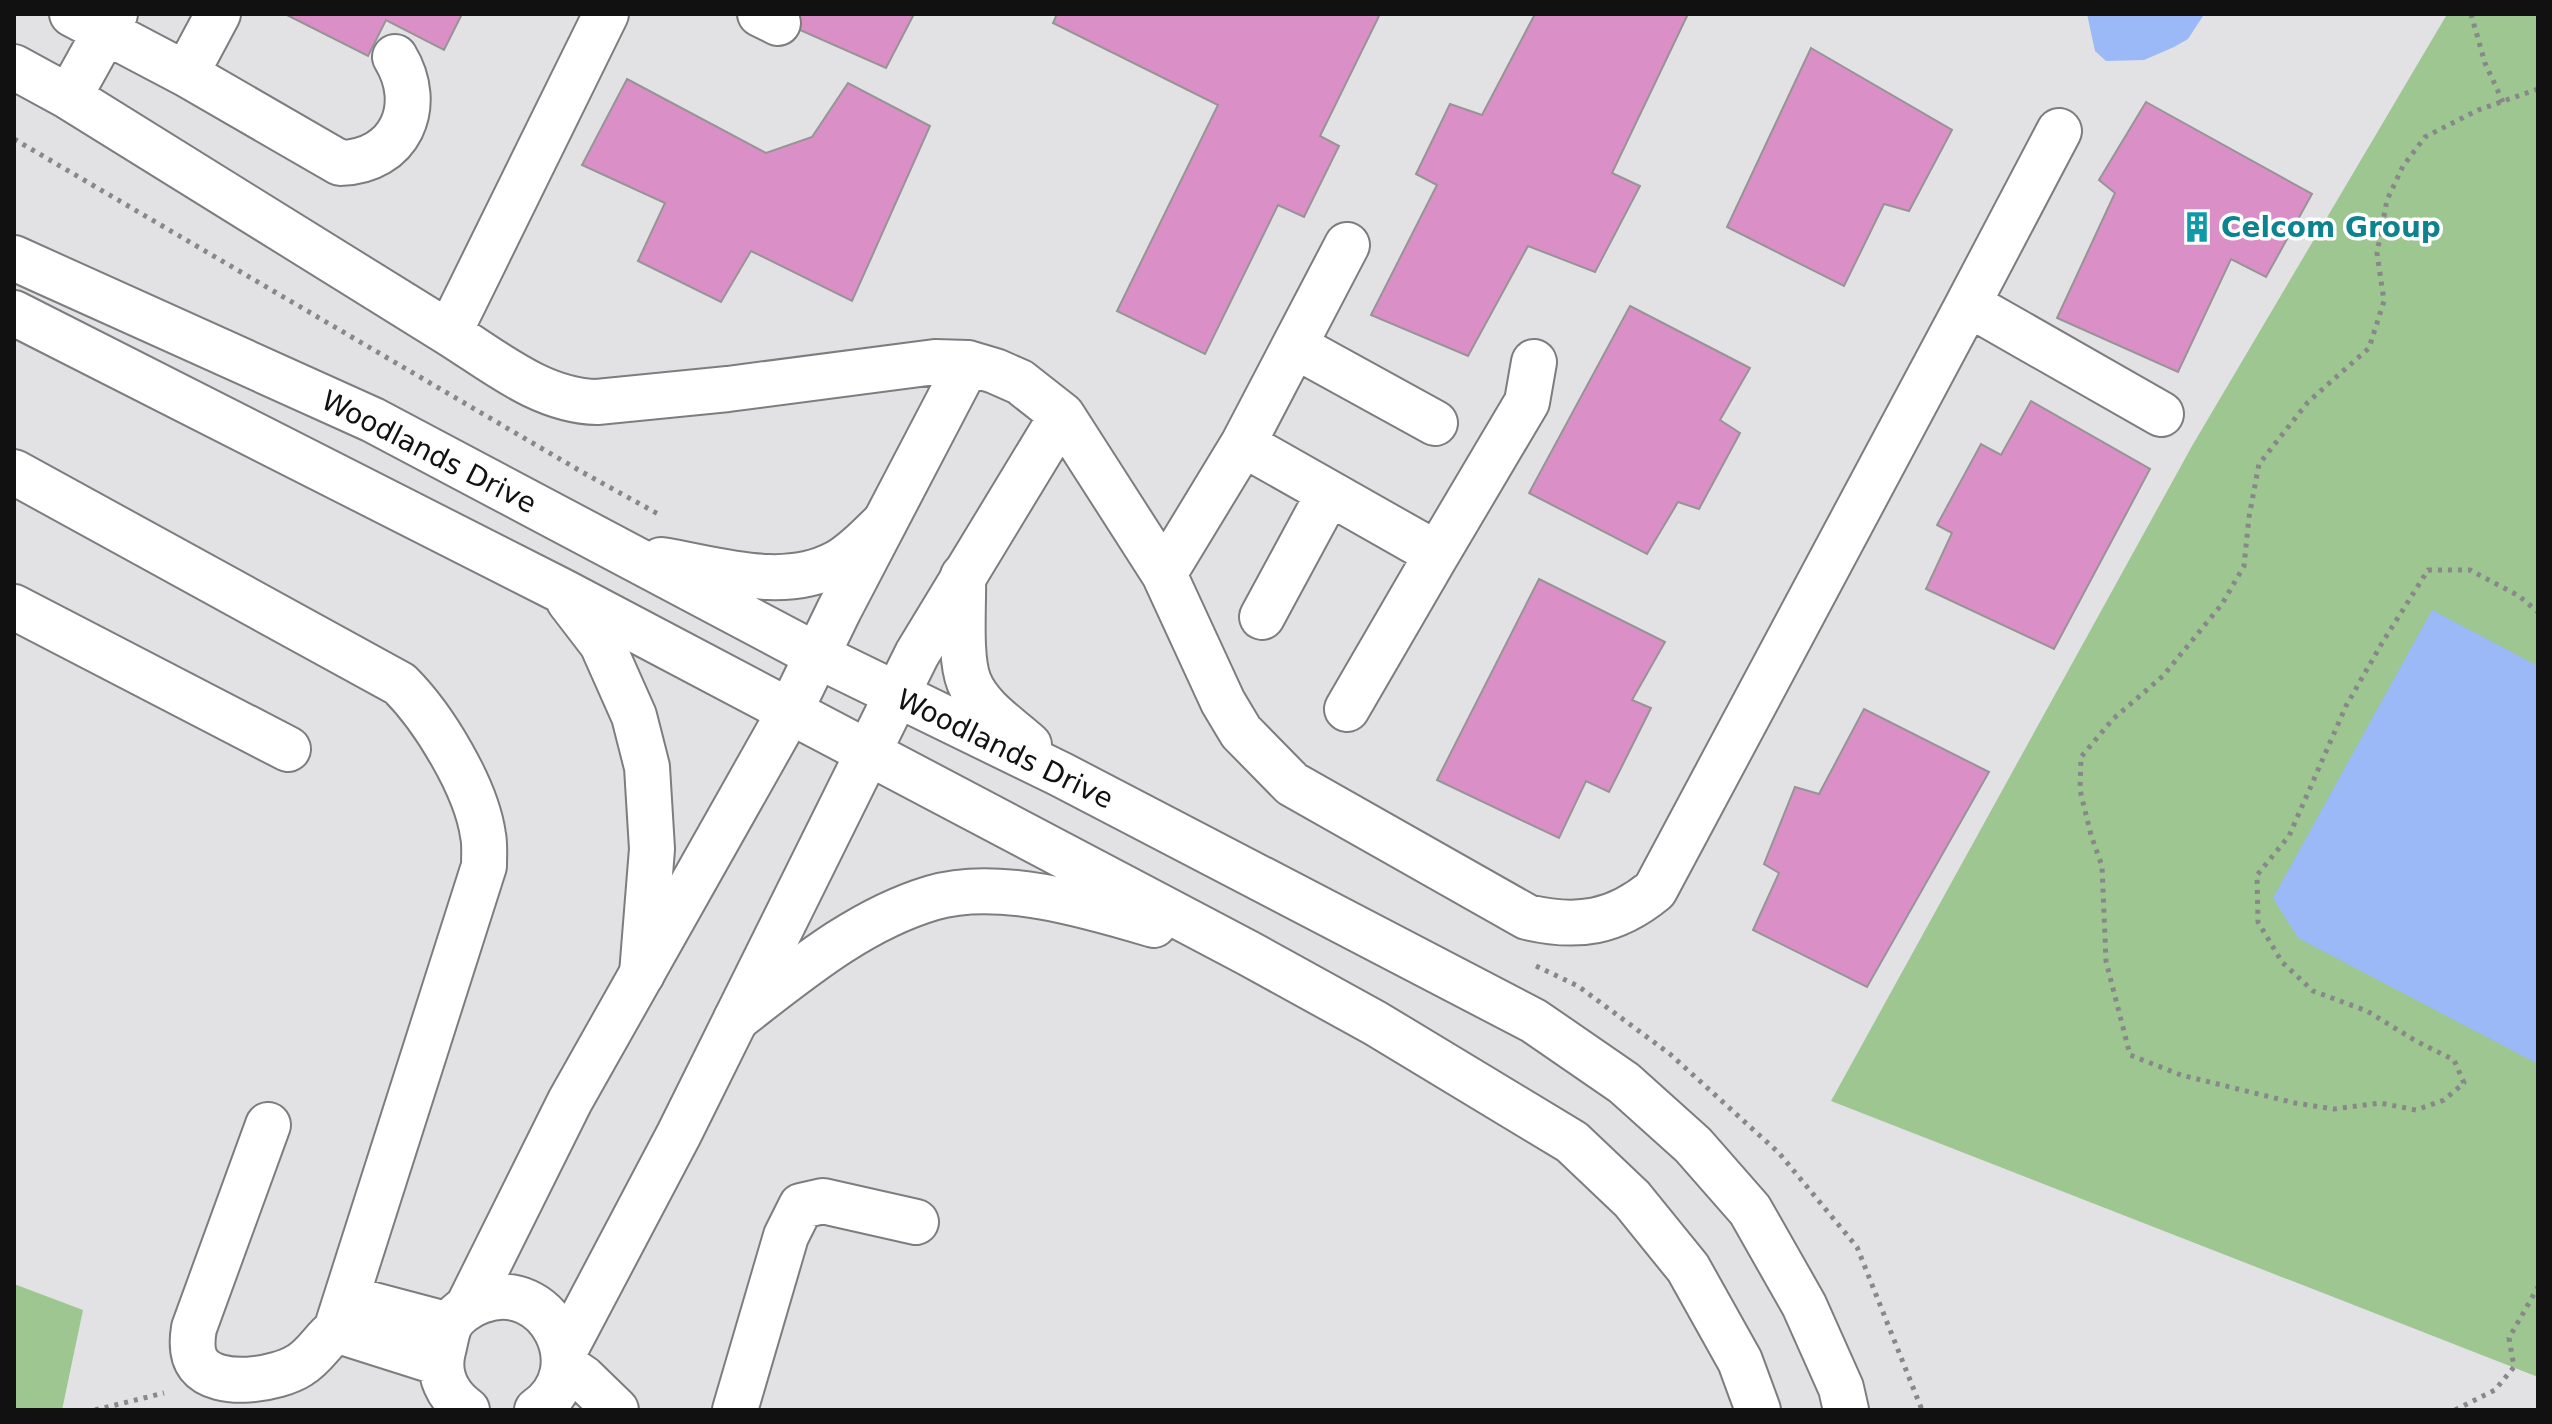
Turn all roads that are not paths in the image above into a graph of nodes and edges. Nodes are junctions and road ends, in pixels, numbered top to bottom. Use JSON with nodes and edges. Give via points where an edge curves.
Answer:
{"nodes":[{"id":1,"x":218,"y":14,"type":"edge"},
{"id":2,"x":606,"y":14,"type":"edge"},
{"id":3,"x":97,"y":20,"type":"edge"},
{"id":4,"x":395,"y":57,"type":"dead end"},
{"id":5,"x":14,"y":67,"type":"edge"},
{"id":6,"x":186,"y":74,"type":"junction"},
{"id":7,"x":69,"y":97,"type":"junction"},
{"id":8,"x":2059,"y":131,"type":"dead end"},
{"id":9,"x":1347,"y":245,"type":"dead end"},
{"id":10,"x":14,"y":258,"type":"edge"},
{"id":11,"x":1968,"y":304,"type":"junction"},
{"id":12,"x":14,"y":313,"type":"edge"},
{"id":13,"x":449,"y":333,"type":"junction"},
{"id":14,"x":1295,"y":346,"type":"junction"},
{"id":15,"x":1534,"y":362,"type":"dead end"},
{"id":16,"x":968,"y":363,"type":"junction"},
{"id":17,"x":2161,"y":414,"type":"dead end"},
{"id":18,"x":1062,"y":415,"type":"junction"},
{"id":19,"x":1435,"y":423,"type":"dead end"},
{"id":20,"x":1243,"y":444,"type":"junction"},
{"id":21,"x":14,"y":472,"type":"edge"},
{"id":22,"x":1329,"y":493,"type":"junction"},
{"id":23,"x":884,"y":523,"type":"junction"},
{"id":24,"x":619,"y":552,"type":"junction"},
{"id":25,"x":1437,"y":554,"type":"junction"},
{"id":26,"x":1164,"y":574,"type":"junction"},
{"id":27,"x":963,"y":576,"type":"junction"},
{"id":28,"x":562,"y":591,"type":"junction"},
{"id":29,"x":14,"y":607,"type":"edge"},
{"id":30,"x":1262,"y":617,"type":"dead end"},
{"id":31,"x":816,"y":655,"type":"junction"},
{"id":32,"x":896,"y":695,"type":"junction"},
{"id":33,"x":1347,"y":709,"type":"dead end"},
{"id":34,"x":790,"y":711,"type":"junction"},
{"id":35,"x":288,"y":749,"type":"dead end"},
{"id":36,"x":868,"y":752,"type":"junction"},
{"id":37,"x":1060,"y":774,"type":"junction"},
{"id":38,"x":1248,"y":953,"type":"junction"},
{"id":39,"x":642,"y":974,"type":"junction"},
{"id":40,"x":736,"y":1019,"type":"junction"},
{"id":41,"x":268,"y":1125,"type":"dead end"},
{"id":42,"x":916,"y":1222,"type":"dead end"},
{"id":43,"x":342,"y":1314,"type":"junction"},
{"id":44,"x":452,"y":1331,"type":"junction"},
{"id":45,"x":552,"y":1393,"type":"edge"},
{"id":46,"x":461,"y":1408,"type":"edge"},
{"id":47,"x":616,"y":1410,"type":"edge"},
{"id":48,"x":735,"y":1410,"type":"edge"},
{"id":49,"x":1758,"y":1410,"type":"edge"},
{"id":50,"x":1846,"y":1410,"type":"edge"}],
"edges":[{"from":1,"to":6,"type":"main road"},
{"from":2,"to":13,"type":"main road"},
{"from":3,"to":6,"type":"main road"},
{"from":3,"to":7,"type":"main road"},
{"from":4,"to":6,"type":"main road","via":[[409,88],[408,110],[387,148],[352,163],[330,159]]},
{"from":5,"to":7,"type":"main road"},
{"from":7,"to":13,"type":"main road"},
{"from":8,"to":11,"type":"main road"},
{"from":9,"to":14,"type":"main road"},
{"from":10,"to":24,"type":"main road","name":"Woodlands Drive","via":[[373,420]]},
{"from":11,"to":17,"type":"main road"},
{"from":11,"to":26,"type":"main road","via":[[1655,890],[1614,917],[1557,924],[1527,917],[1292,784],[1241,732]]},
{"from":12,"to":28,"type":"main road"},
{"from":13,"to":16,"type":"main road","via":[[535,387],[579,402],[935,362]]},
{"from":14,"to":19,"type":"main road"},
{"from":14,"to":20,"type":"main road"},
{"from":15,"to":25,"type":"main road","via":[[1527,402]]},
{"from":16,"to":18,"type":"main road","via":[[1020,382]]},
{"from":16,"to":23,"type":"main road"},
{"from":18,"to":26,"type":"main road"},
{"from":18,"to":27,"type":"main road"},
{"from":20,"to":22,"type":"main road"},
{"from":20,"to":26,"type":"main road"},
{"from":21,"to":43,"type":"main road","via":[[400,684],[434,725],[471,797],[483,834],[484,866]]},
{"from":22,"to":25,"type":"main road"},
{"from":22,"to":30,"type":"main road"},
{"from":23,"to":24,"type":"main road","via":[[839,562],[802,576],[754,576]]},
{"from":23,"to":31,"type":"main road"},
{"from":24,"to":31,"type":"main road","name":"Woodlands Drive"},
{"from":25,"to":33,"type":"main road"},
{"from":27,"to":32,"type":"main road"},
{"from":27,"to":37,"type":"main road","via":[[969,682],[997,719]]},
{"from":28,"to":34,"type":"main road"},
{"from":28,"to":39,"type":"main road","via":[[602,644],[634,716],[647,767],[652,849]]},
{"from":29,"to":35,"type":"main road"},
{"from":31,"to":32,"type":"main road","name":"Woodlands Drive"},
{"from":31,"to":34,"type":"main road"},
{"from":32,"to":36,"type":"main road"},
{"from":32,"to":37,"type":"main road","name":"Woodlands Drive"},
{"from":34,"to":36,"type":"main road"},
{"from":34,"to":39,"type":"main road"},
{"from":36,"to":38,"type":"main road"},
{"from":36,"to":40,"type":"main road"},
{"from":37,"to":50,"type":"main road","name":"Woodlands Drive","via":[[1534,1021],[1624,1083],[1693,1145],[1750,1210],[1804,1305]]},
{"from":38,"to":40,"type":"main road","via":[[1095,907],[1002,891],[970,892],[933,898],[861,928]]},
{"from":38,"to":49,"type":"main road","via":[[1572,1142],[1632,1199],[1688,1268],[1740,1361]]},
{"from":39,"to":44,"type":"main road"},
{"from":40,"to":45,"type":"main road"},
{"from":41,"to":43,"type":"main road","via":[[194,1328],[197,1363],[235,1381],[279,1375],[299,1366]]},
{"from":42,"to":48,"type":"main road","via":[[823,1201],[801,1206],[786,1236]]},
{"from":43,"to":44,"type":"main road"},
{"from":44,"to":45,"type":"main road","via":[[492,1297],[517,1298],[540,1309],[556,1328]]},
{"from":44,"to":46,"type":"main road","via":[[444,1384]]},
{"from":45,"to":47,"type":"main road","via":[[583,1378]]}]}
